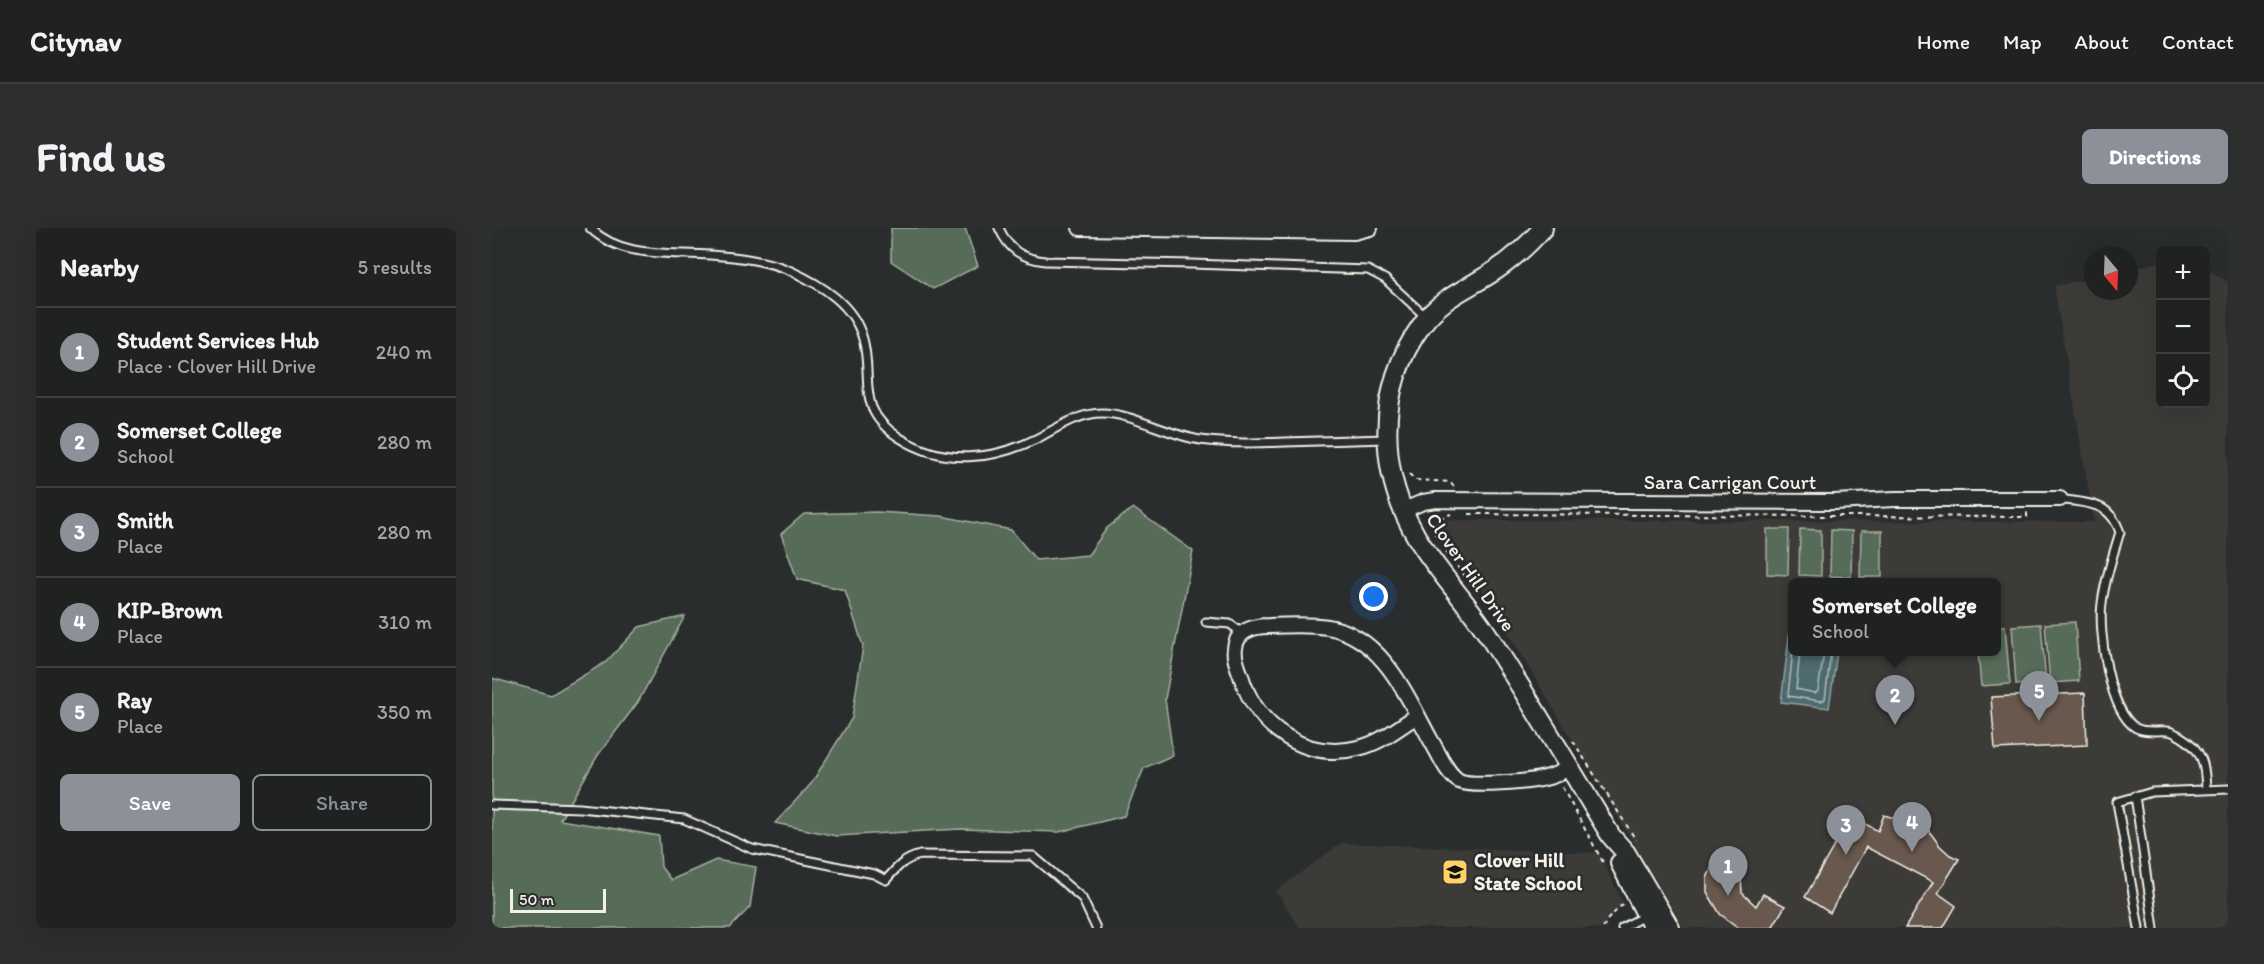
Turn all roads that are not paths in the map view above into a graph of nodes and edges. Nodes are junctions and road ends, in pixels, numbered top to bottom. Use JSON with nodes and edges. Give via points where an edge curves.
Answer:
{"nodes":[{"id":1,"x":590,"y":228,"type":"edge"},
{"id":2,"x":999,"y":228,"type":"edge"},
{"id":3,"x":1080,"y":228,"type":"edge"},
{"id":4,"x":1370,"y":228,"type":"edge"},
{"id":5,"x":1543,"y":228,"type":"edge"},
{"id":6,"x":1427,"y":318,"type":"junction"},
{"id":7,"x":1387,"y":439,"type":"junction"},
{"id":8,"x":2060,"y":499,"type":"joint"},
{"id":9,"x":1402,"y":511,"type":"junction"},
{"id":10,"x":1206,"y":622,"type":"dead end"},
{"id":11,"x":1242,"y":633,"type":"junction"},
{"id":12,"x":1417,"y":716,"type":"junction"},
{"id":13,"x":1563,"y":771,"type":"junction"},
{"id":14,"x":2206,"y":789,"type":"junction"},
{"id":15,"x":2228,"y":789,"type":"edge"},
{"id":16,"x":2135,"y":796,"type":"junction"},
{"id":17,"x":492,"y":805,"type":"edge"},
{"id":18,"x":1658,"y":922,"type":"edge"},
{"id":19,"x":1624,"y":927,"type":"edge"},
{"id":20,"x":1096,"y":928,"type":"edge"},
{"id":21,"x":2139,"y":928,"type":"edge"},
{"id":22,"x":2154,"y":928,"type":"edge"}],
"edges":[{"from":1,"to":7,"type":"lane","via":[[607,242],[630,249],[756,260],[819,285],[839,300],[859,328],[865,350],[867,391],[876,415],[901,439],[924,449],[968,458],[986,457],[1026,444],[1073,420],[1102,413],[1219,443]]},
{"from":2,"to":6,"type":"lane","via":[[1014,252],[1031,260],[1368,270],[1385,279]]},
{"from":3,"to":4,"type":"street","via":[[1354,232]]},
{"from":5,"to":6,"type":"street","name":"Clover Hill Drive","via":[[1514,257],[1456,292]]},
{"from":6,"to":7,"type":"street","name":"Clover Hill Drive","via":[[1395,379]]},
{"from":7,"to":9,"type":"street","name":"Clover Hill Drive","via":[[1392,483]]},
{"from":8,"to":9,"type":"street","name":"Sara Carrigan Court","via":[[1436,500]]},
{"from":8,"to":14,"type":"lane","via":[[2107,508],[2120,532],[2102,605],[2110,683],[2122,715],[2136,728],[2170,730],[2193,744],[2205,765]]},
{"from":9,"to":13,"type":"street","name":"Clover Hill Drive","via":[[1417,538],[1488,635]]},
{"from":10,"to":11,"type":"lane","via":[[1230,624]]},
{"from":11,"to":12,"type":"street","via":[[1255,627],[1293,626],[1328,627],[1347,633],[1382,659]]},
{"from":11,"to":12,"type":"street","via":[[1234,647],[1251,703],[1279,731],[1298,743],[1317,750],[1357,749],[1381,741]]},
{"from":12,"to":13,"type":"street","via":[[1458,780],[1537,780]]},
{"from":13,"to":18,"type":"street","name":"Clover Hill Drive","via":[[1626,853]]},
{"from":14,"to":15,"type":"lane"},
{"from":14,"to":16,"type":"lane"},
{"from":16,"to":21,"type":"lane","via":[[2116,802]]},
{"from":16,"to":22,"type":"lane"},
{"from":17,"to":20,"type":"lane","via":[[580,808],[684,819],[752,849],[874,874],[886,880],[898,865],[920,855],[1033,856],[1082,898]]},
{"from":18,"to":19,"type":"lane"}]}
